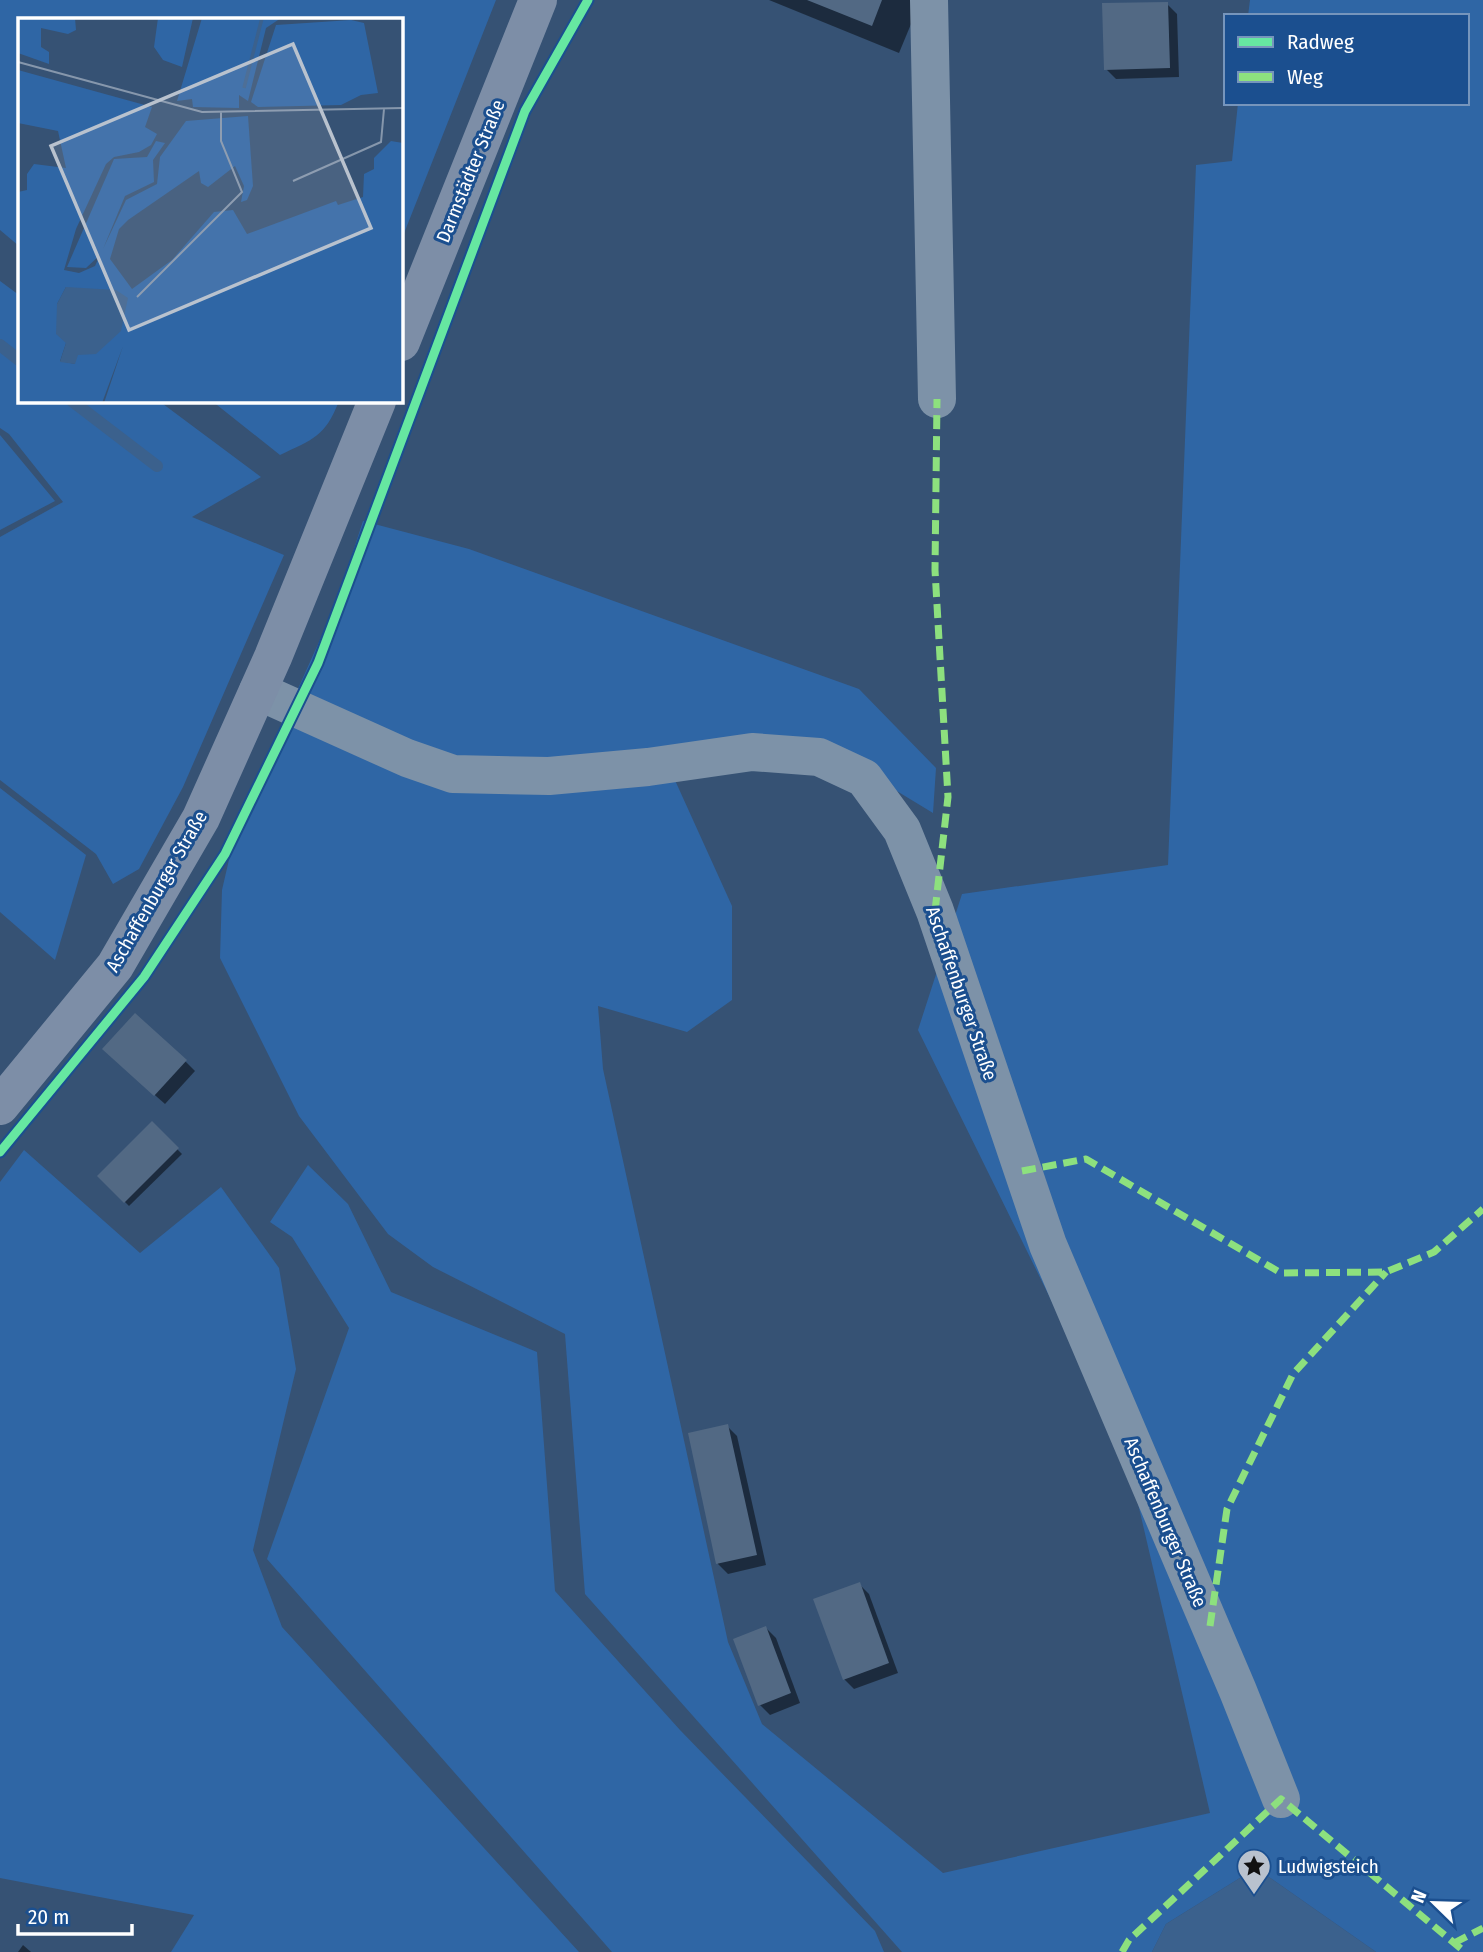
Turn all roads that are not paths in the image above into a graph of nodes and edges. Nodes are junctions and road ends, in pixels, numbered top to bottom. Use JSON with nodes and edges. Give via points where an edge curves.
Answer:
{"nodes":[{"id":1,"x":538,"y":0,"type":"edge"},
{"id":2,"x":929,"y":0,"type":"edge"},
{"id":3,"x":402,"y":340,"type":"edge"},
{"id":4,"x":937,"y":399,"type":"dead end"},
{"id":5,"x":377,"y":402,"type":"edge"},
{"id":6,"x":266,"y":674,"type":"junction"},
{"id":7,"x":0,"y":1106,"type":"edge"},
{"id":8,"x":1281,"y":1799,"type":"dead end"}],
"edges":[{"from":1,"to":3,"type":"main road","name":"Darmstädter Straße"},
{"from":2,"to":4,"type":"lane"},
{"from":5,"to":6,"type":"main road","name":"Aschaffenburger Straße"},
{"from":6,"to":7,"type":"main road","name":"Aschaffenburger Straße","via":[[201,818],[114,966]]},
{"from":6,"to":8,"type":"lane","name":"Aschaffenburger Straße","via":[[407,758],[453,774],[550,776],[648,768],[752,752],[819,757],[864,778],[907,842],[935,911],[1048,1245]]}]}
